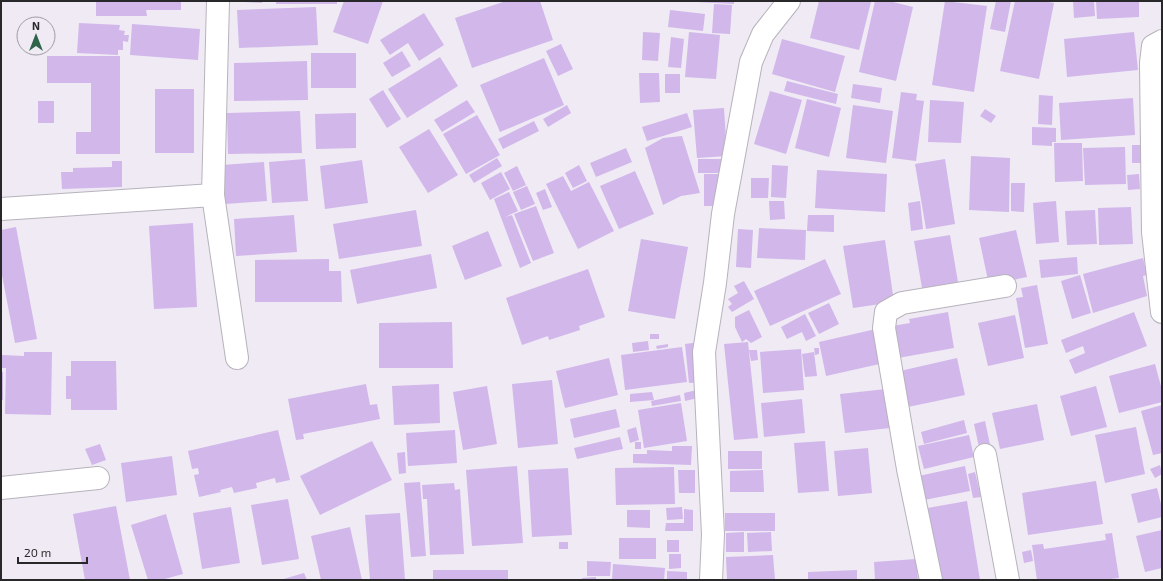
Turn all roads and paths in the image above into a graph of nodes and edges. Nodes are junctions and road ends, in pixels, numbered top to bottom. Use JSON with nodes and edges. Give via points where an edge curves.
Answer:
{"nodes":[{"id":1,"x":218,"y":1,"type":"edge"},
{"id":2,"x":789,"y":1,"type":"edge"},
{"id":3,"x":1162,"y":41,"type":"edge"},
{"id":4,"x":213,"y":195,"type":"junction"},
{"id":5,"x":1,"y":208,"type":"edge"},
{"id":6,"x":1006,"y":286,"type":"dead end"},
{"id":7,"x":1162,"y":312,"type":"edge"},
{"id":8,"x":237,"y":358,"type":"dead end"},
{"id":9,"x":985,"y":455,"type":"dead end"},
{"id":10,"x":98,"y":478,"type":"dead end"},
{"id":11,"x":1,"y":488,"type":"edge"},
{"id":12,"x":711,"y":580,"type":"edge"},
{"id":13,"x":931,"y":580,"type":"edge"},
{"id":14,"x":1008,"y":580,"type":"edge"}],
"edges":[{"from":1,"to":4,"type":"street"},
{"from":2,"to":12,"type":"street","via":[[764,34],[751,62],[723,214],[704,352],[712,534]]},
{"from":3,"to":7,"type":"street","via":[[1154,46],[1151,63],[1153,232]]},
{"from":4,"to":5,"type":"street"},
{"from":4,"to":8,"type":"street"},
{"from":6,"to":13,"type":"street","via":[[902,304],[886,312],[884,328],[908,469]]},
{"from":9,"to":14,"type":"street"},
{"from":10,"to":11,"type":"street"}]}
